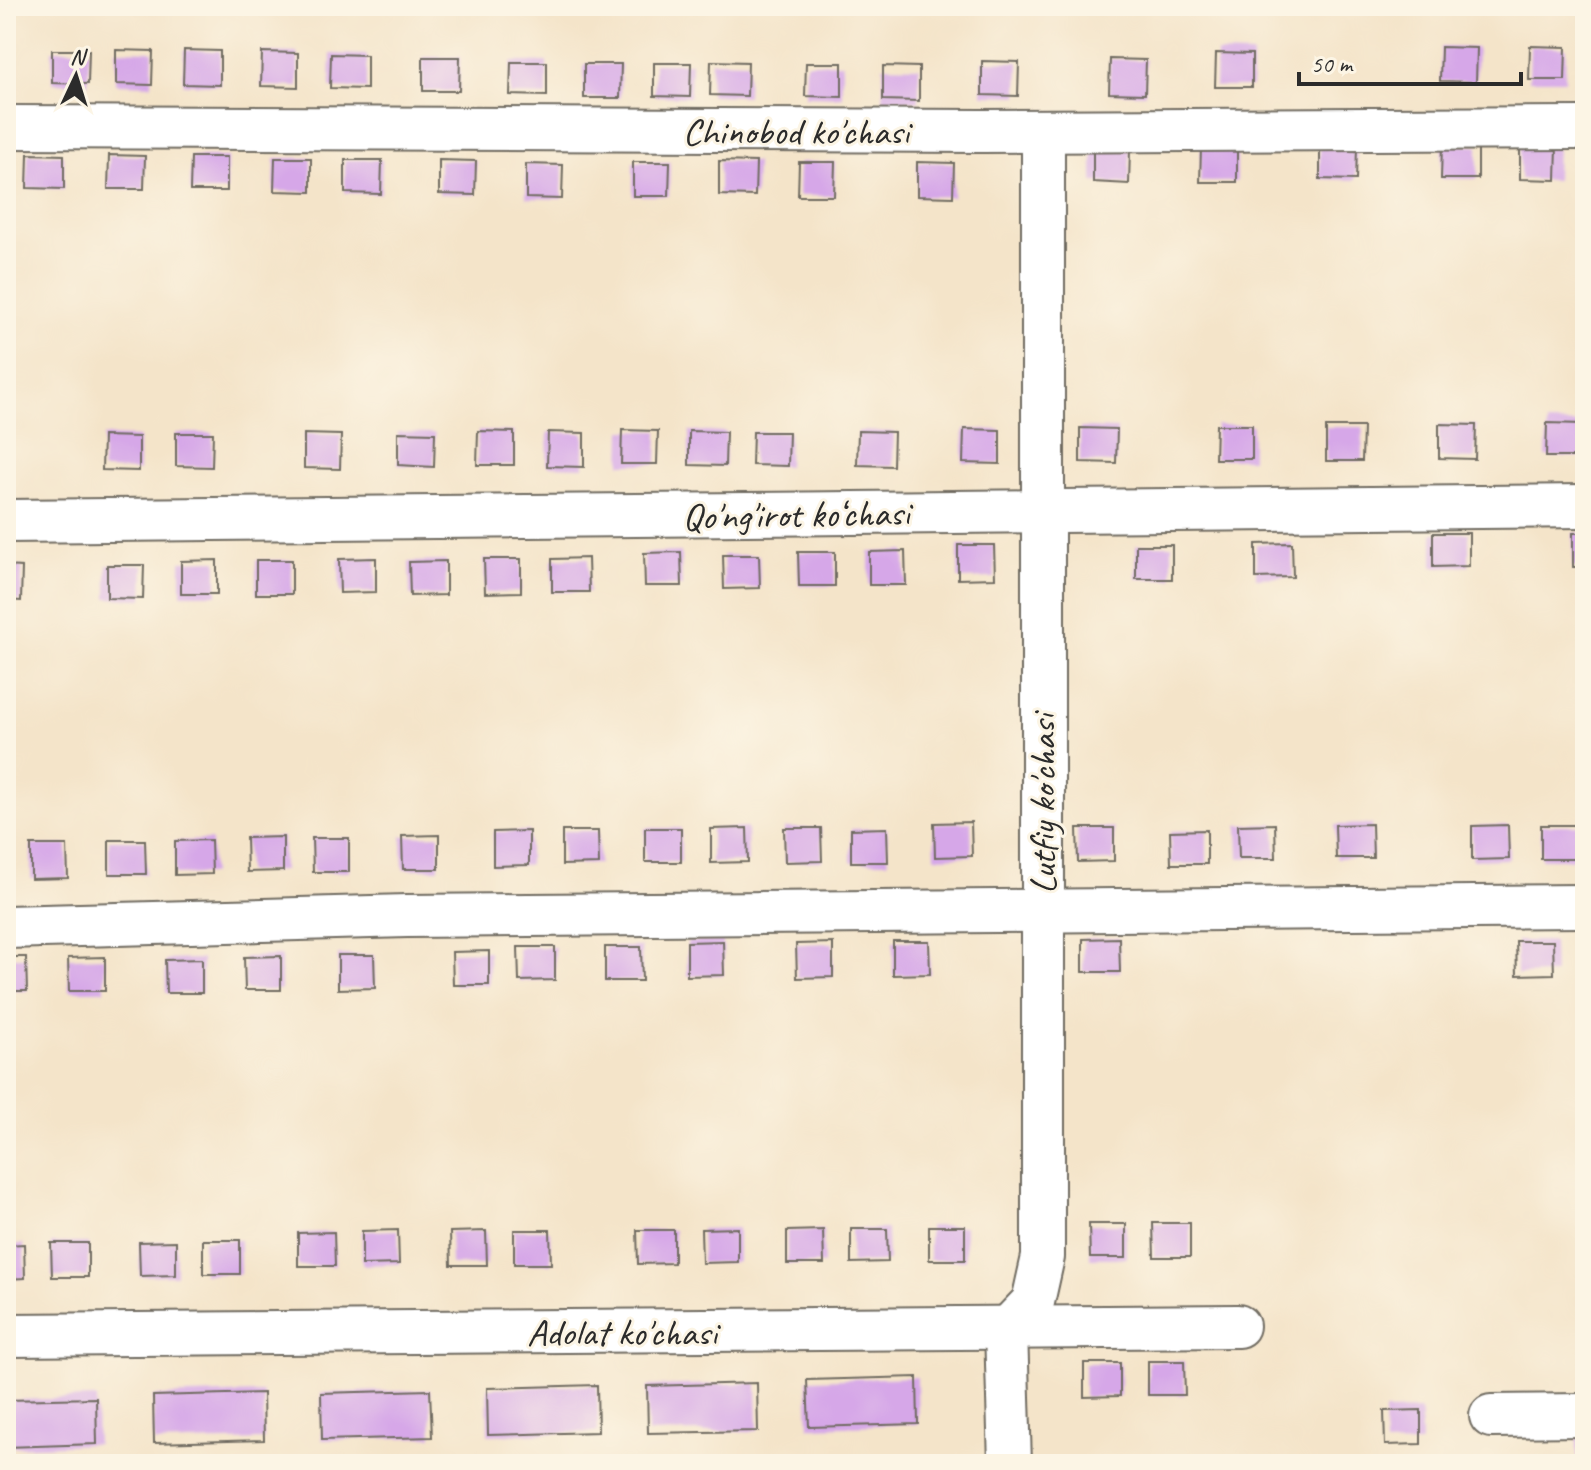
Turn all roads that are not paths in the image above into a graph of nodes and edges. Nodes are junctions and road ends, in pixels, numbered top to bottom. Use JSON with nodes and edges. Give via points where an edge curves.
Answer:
{"nodes":[{"id":1,"x":6,"y":127,"type":"edge"},
{"id":2,"x":1585,"y":128,"type":"edge"},
{"id":3,"x":1043,"y":131,"type":"junction"},
{"id":4,"x":1585,"y":506,"type":"edge"},
{"id":5,"x":1042,"y":512,"type":"junction"},
{"id":6,"x":6,"y":521,"type":"edge"},
{"id":7,"x":1585,"y":906,"type":"edge"},
{"id":8,"x":1042,"y":911,"type":"junction"},
{"id":9,"x":6,"y":927,"type":"edge"},
{"id":10,"x":1238,"y":1326,"type":"dead end"},
{"id":11,"x":1006,"y":1330,"type":"junction"},
{"id":12,"x":6,"y":1335,"type":"edge"},
{"id":13,"x":1585,"y":1415,"type":"edge"},
{"id":14,"x":1491,"y":1416,"type":"dead end"},
{"id":15,"x":1010,"y":1464,"type":"edge"}],
"edges":[{"from":1,"to":3,"type":"street","name":"Chinobod ko'chasi"},
{"from":2,"to":3,"type":"street","name":"Chinobod ko'chasi"},
{"from":3,"to":5,"type":"street","name":"Lutfiy ko'chasi"},
{"from":4,"to":5,"type":"street","name":"Qo'ng'irot ko‘chasi"},
{"from":5,"to":6,"type":"street","name":"Qo'ng'irot ko‘chasi"},
{"from":5,"to":8,"type":"street","name":"Lutfiy ko'chasi"},
{"from":7,"to":8,"type":"street"},
{"from":8,"to":9,"type":"street","via":[[407,916]]},
{"from":8,"to":11,"type":"street","name":"Lutfiy ko'chasi","via":[[1043,1257],[1033,1302]]},
{"from":10,"to":11,"type":"street","name":"Adolat ko'chasi"},
{"from":11,"to":12,"type":"street","name":"Adolat ko'chasi"},
{"from":11,"to":15,"type":"street"},
{"from":13,"to":14,"type":"street"}]}
